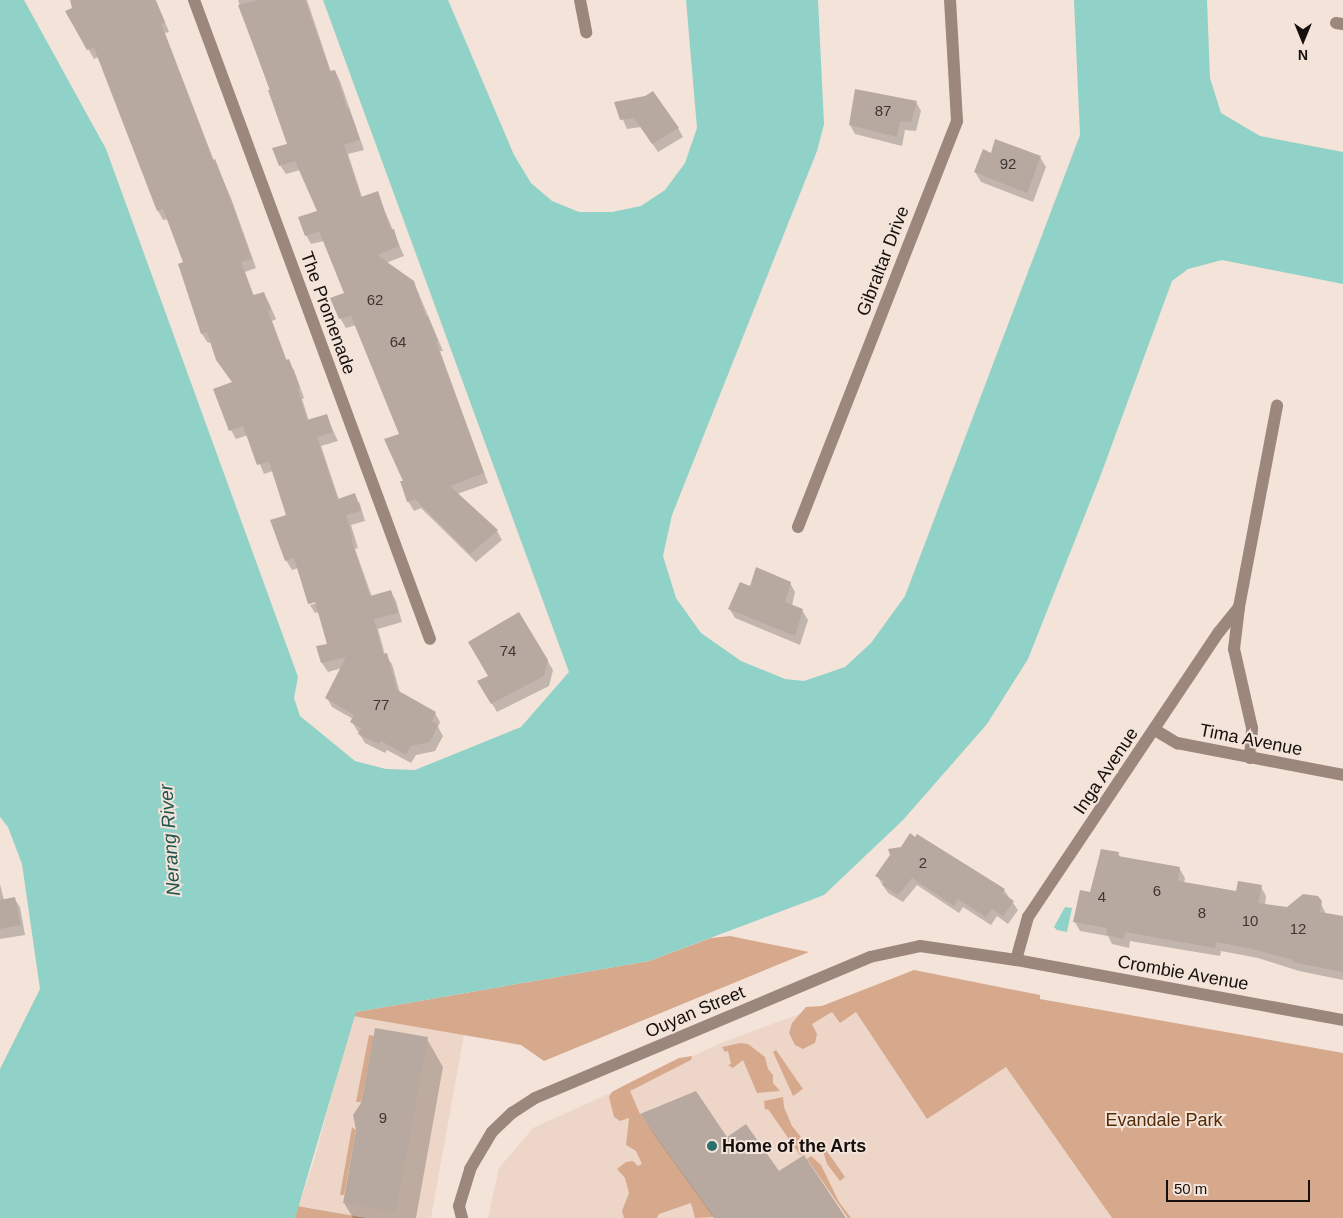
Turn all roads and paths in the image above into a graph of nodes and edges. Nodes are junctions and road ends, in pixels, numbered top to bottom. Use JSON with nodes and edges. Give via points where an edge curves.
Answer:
{"nodes":[{"id":1,"x":194,"y":0,"type":"edge"},
{"id":2,"x":580,"y":0,"type":"edge"},
{"id":3,"x":950,"y":0,"type":"edge"},
{"id":4,"x":586,"y":32,"type":"dead end"},
{"id":5,"x":1277,"y":406,"type":"dead end"},
{"id":6,"x":798,"y":527,"type":"dead end"},
{"id":7,"x":1239,"y":607,"type":"junction"},
{"id":8,"x":430,"y":639,"type":"dead end"},
{"id":9,"x":1155,"y":730,"type":"junction"},
{"id":10,"x":1250,"y":758,"type":"junction"},
{"id":11,"x":1343,"y":775,"type":"edge"},
{"id":12,"x":1016,"y":960,"type":"junction"},
{"id":13,"x":1343,"y":1020,"type":"edge"},
{"id":14,"x":462,"y":1218,"type":"edge"}],
"edges":[{"from":1,"to":8,"type":"street","name":"The Promenade"},
{"from":2,"to":4,"type":"street"},
{"from":3,"to":6,"type":"street","name":"Gibraltar Drive","via":[[957,121]]},
{"from":5,"to":7,"type":"street","name":"Inga Avenue"},
{"from":7,"to":9,"type":"street","name":"Inga Avenue","via":[[1218,632]]},
{"from":7,"to":10,"type":"street","name":"Inga Avenue","via":[[1234,649],[1252,728]]},
{"from":9,"to":10,"type":"street","name":"Tima Avenue","via":[[1177,743]]},
{"from":9,"to":12,"type":"street","name":"Inga Avenue","via":[[1028,917]]},
{"from":10,"to":11,"type":"street","name":"Tima Avenue"},
{"from":12,"to":13,"type":"street","name":"Crombie Avenue"},
{"from":12,"to":14,"type":"street","name":"Ouyan Street","via":[[920,946],[870,958],[535,1098],[492,1132],[470,1169],[459,1206]]}]}
